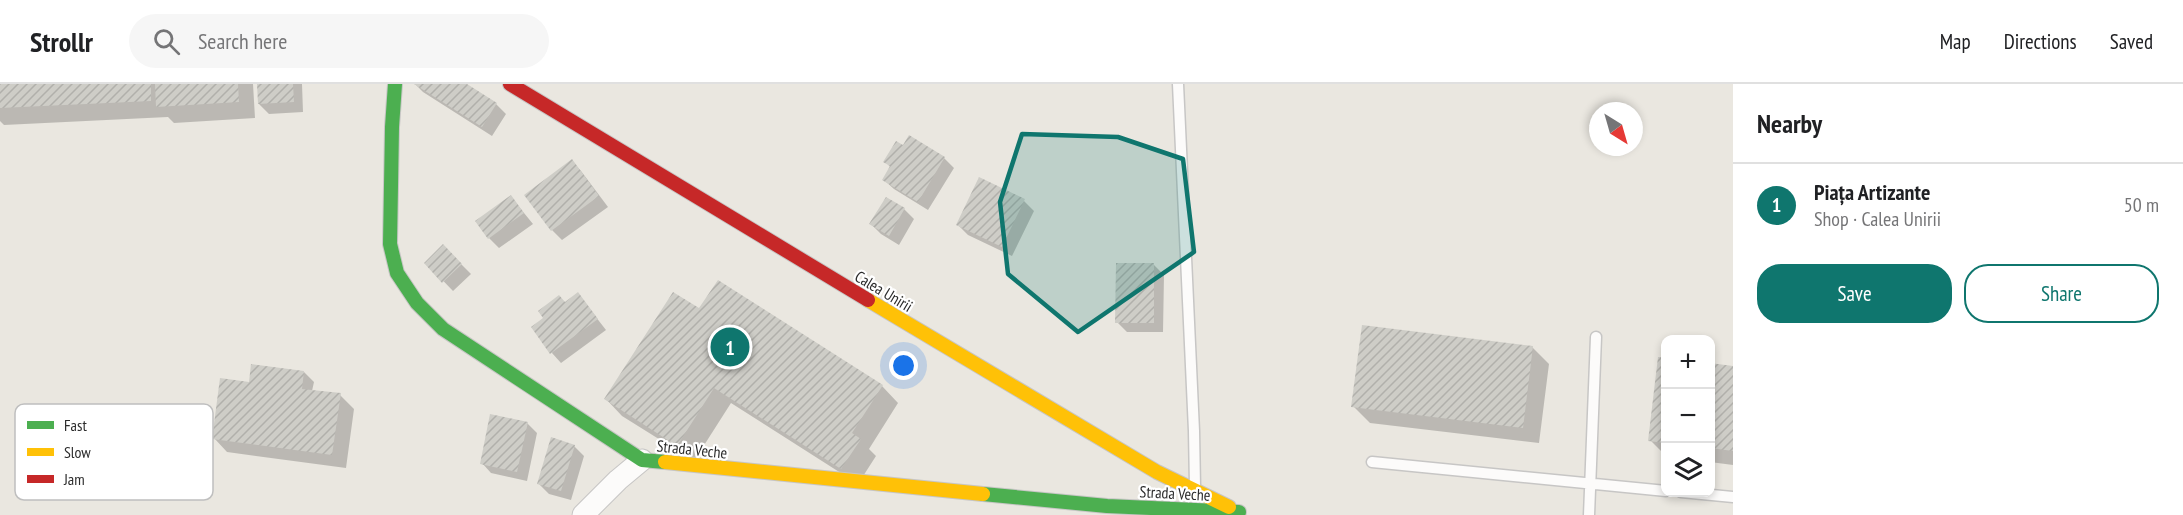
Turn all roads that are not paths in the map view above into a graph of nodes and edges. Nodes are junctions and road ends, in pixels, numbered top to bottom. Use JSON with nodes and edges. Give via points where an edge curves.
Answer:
{"nodes":[{"id":1,"x":395,"y":84,"type":"edge"},
{"id":2,"x":510,"y":84,"type":"edge"},
{"id":3,"x":1178,"y":84,"type":"edge"},
{"id":4,"x":1596,"y":337,"type":"dead end"},
{"id":5,"x":642,"y":460,"type":"junction"},
{"id":6,"x":1372,"y":462,"type":"dead end"},
{"id":7,"x":1590,"y":484,"type":"junction"},
{"id":8,"x":1194,"y":491,"type":"junction"},
{"id":9,"x":1661,"y":491,"type":"edge"},
{"id":10,"x":1715,"y":495,"type":"edge"},
{"id":11,"x":1733,"y":497,"type":"edge"},
{"id":12,"x":1243,"y":514,"type":"edge"},
{"id":13,"x":583,"y":515,"type":"edge"},
{"id":14,"x":1589,"y":515,"type":"edge"}],
"edges":[{"from":1,"to":5,"type":"street","name":"Strada Veche","via":[[390,244],[397,273],[417,303],[443,329]]},
{"from":2,"to":8,"type":"street","name":"Calea Unirii","via":[[954,352]]},
{"from":3,"to":8,"type":"lane"},
{"from":4,"to":7,"type":"lane"},
{"from":5,"to":12,"type":"street","name":"Strada Veche","via":[[1107,506]]},
{"from":5,"to":13,"type":"street"},
{"from":6,"to":7,"type":"lane"},
{"from":7,"to":9,"type":"lane"},
{"from":7,"to":14,"type":"lane"},
{"from":8,"to":12,"type":"street","name":"Calea Unirii"},
{"from":10,"to":11,"type":"lane"}]}
